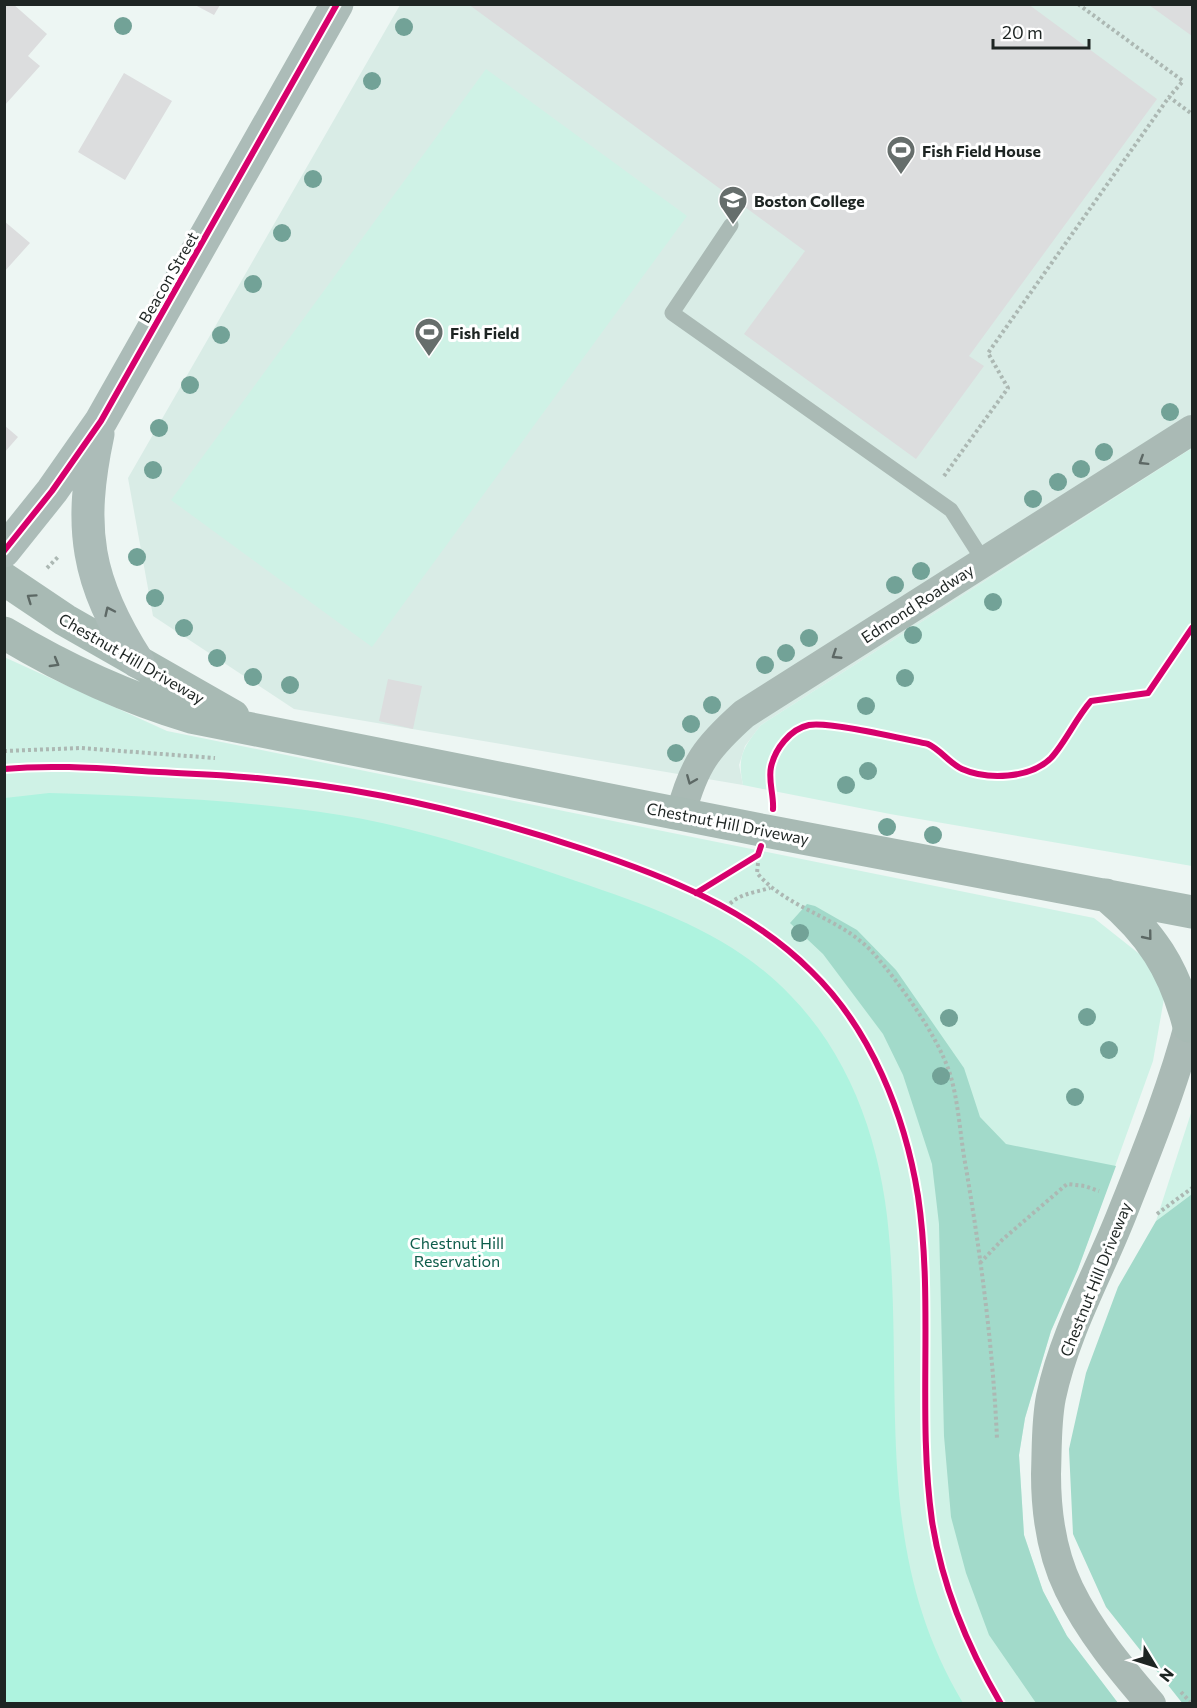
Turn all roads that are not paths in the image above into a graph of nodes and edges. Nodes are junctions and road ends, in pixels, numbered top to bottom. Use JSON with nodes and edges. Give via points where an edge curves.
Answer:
{"nodes":[{"id":1,"x":337,"y":4,"type":"edge"},
{"id":2,"x":731,"y":225,"type":"dead end"},
{"id":3,"x":100,"y":421,"type":"junction"},
{"id":4,"x":1192,"y":430,"type":"edge"},
{"id":5,"x":4,"y":551,"type":"edge"},
{"id":6,"x":983,"y":560,"type":"junction"},
{"id":7,"x":22,"y":585,"type":"edge"},
{"id":8,"x":4,"y":633,"type":"edge"},
{"id":9,"x":138,"y":662,"type":"junction"},
{"id":10,"x":263,"y":733,"type":"junction"},
{"id":11,"x":681,"y":813,"type":"junction"},
{"id":12,"x":1106,"y":895,"type":"junction"},
{"id":13,"x":1192,"y":912,"type":"edge"},
{"id":14,"x":1191,"y":1020,"type":"edge"},
{"id":15,"x":1151,"y":1704,"type":"edge"}],
"edges":[{"from":1,"to":3,"type":"main road","name":"Beacon Street"},
{"from":2,"to":6,"type":"lane","via":[[672,313],[931,494],[951,510]]},
{"from":3,"to":5,"type":"main road","name":"Beacon Street"},
{"from":9,"to":3,"type":"main road","one_way":true,"via":[[108,612],[90,555],[88,491]]},
{"from":4,"to":6,"type":"street","name":"Edmond Roadway","one_way":true},
{"from":6,"to":11,"type":"street","name":"Edmond Roadway","one_way":true,"via":[[744,714],[718,737],[698,763]]},
{"from":9,"to":7,"type":"main road","name":"Chestnut Hill Driveway","one_way":true},
{"from":8,"to":10,"type":"main road","name":"Chestnut Hill Driveway","one_way":true,"via":[[62,667],[147,704]]},
{"from":9,"to":10,"type":"main road","name":"Chestnut Hill Driveway"},
{"from":10,"to":11,"type":"main road","name":"Chestnut Hill Driveway"},
{"from":11,"to":12,"type":"main road","name":"Chestnut Hill Driveway"},
{"from":12,"to":13,"type":"main road","name":"Chestnut Hill Driveway"},
{"from":12,"to":14,"type":"main road","one_way":true,"via":[[1162,954]]},
{"from":14,"to":15,"type":"street","name":"Chestnut Hill Driveway","via":[[1144,1159],[1068,1337],[1047,1427],[1049,1521],[1068,1588],[1106,1649]]}]}
